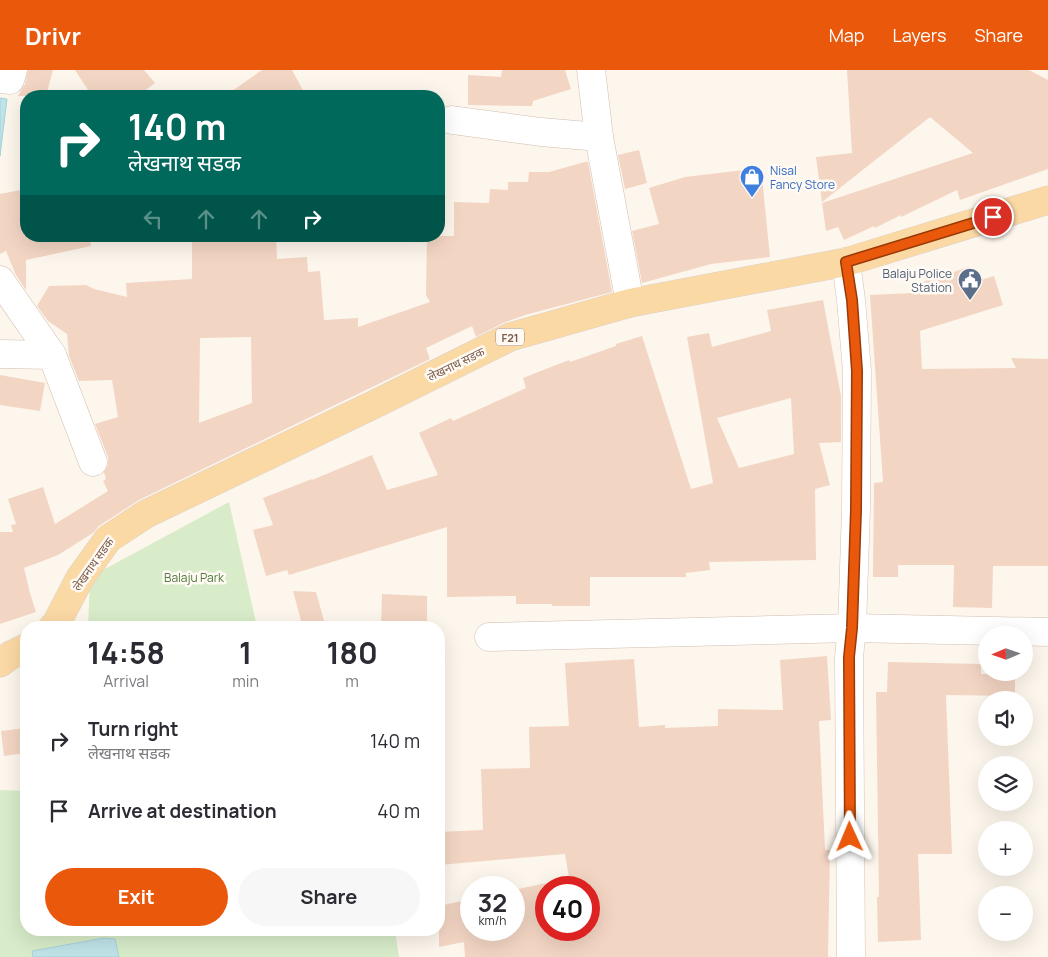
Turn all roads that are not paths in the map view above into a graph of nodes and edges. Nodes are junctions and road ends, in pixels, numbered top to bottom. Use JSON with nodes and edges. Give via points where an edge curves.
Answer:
{"nodes":[{"id":1,"x":13,"y":70,"type":"edge"},
{"id":2,"x":591,"y":70,"type":"edge"},
{"id":3,"x":0,"y":79,"type":"edge"},
{"id":4,"x":452,"y":120,"type":"dead end"},
{"id":5,"x":599,"y":137,"type":"junction"},
{"id":6,"x":1048,"y":200,"type":"edge"},
{"id":7,"x":846,"y":262,"type":"junction"},
{"id":8,"x":0,"y":280,"type":"edge"},
{"id":9,"x":630,"y":303,"type":"junction"},
{"id":10,"x":0,"y":354,"type":"edge"},
{"id":11,"x":52,"y":356,"type":"junction"},
{"id":12,"x":93,"y":462,"type":"dead end"},
{"id":13,"x":58,"y":621,"type":"edge"},
{"id":14,"x":852,"y":628,"type":"junction"},
{"id":15,"x":1048,"y":632,"type":"edge"},
{"id":16,"x":488,"y":637,"type":"dead end"},
{"id":17,"x":20,"y":651,"type":"edge"},
{"id":18,"x":0,"y":664,"type":"edge"},
{"id":19,"x":851,"y":957,"type":"edge"}],
"edges":[{"from":1,"to":3,"type":"street","via":[[10,80]]},
{"from":2,"to":5,"type":"street"},
{"from":4,"to":5,"type":"street"},
{"from":5,"to":9,"type":"street"},
{"from":6,"to":7,"type":"main road","name":"लेखनाथ सडक","number":"F21"},
{"from":7,"to":9,"type":"main road","name":"लेखनाथ सडक","number":"F21"},
{"from":7,"to":14,"type":"street","via":[[857,371]]},
{"from":8,"to":11,"type":"street"},
{"from":9,"to":13,"type":"main road","name":"लेखनाथ सडक","number":"F21","via":[[510,337],[146,514],[108,538],[80,578]]},
{"from":10,"to":11,"type":"street"},
{"from":11,"to":12,"type":"street"},
{"from":14,"to":15,"type":"street"},
{"from":14,"to":16,"type":"street"},
{"from":14,"to":19,"type":"street","via":[[849,657]]},
{"from":17,"to":18,"type":"main road"}]}
